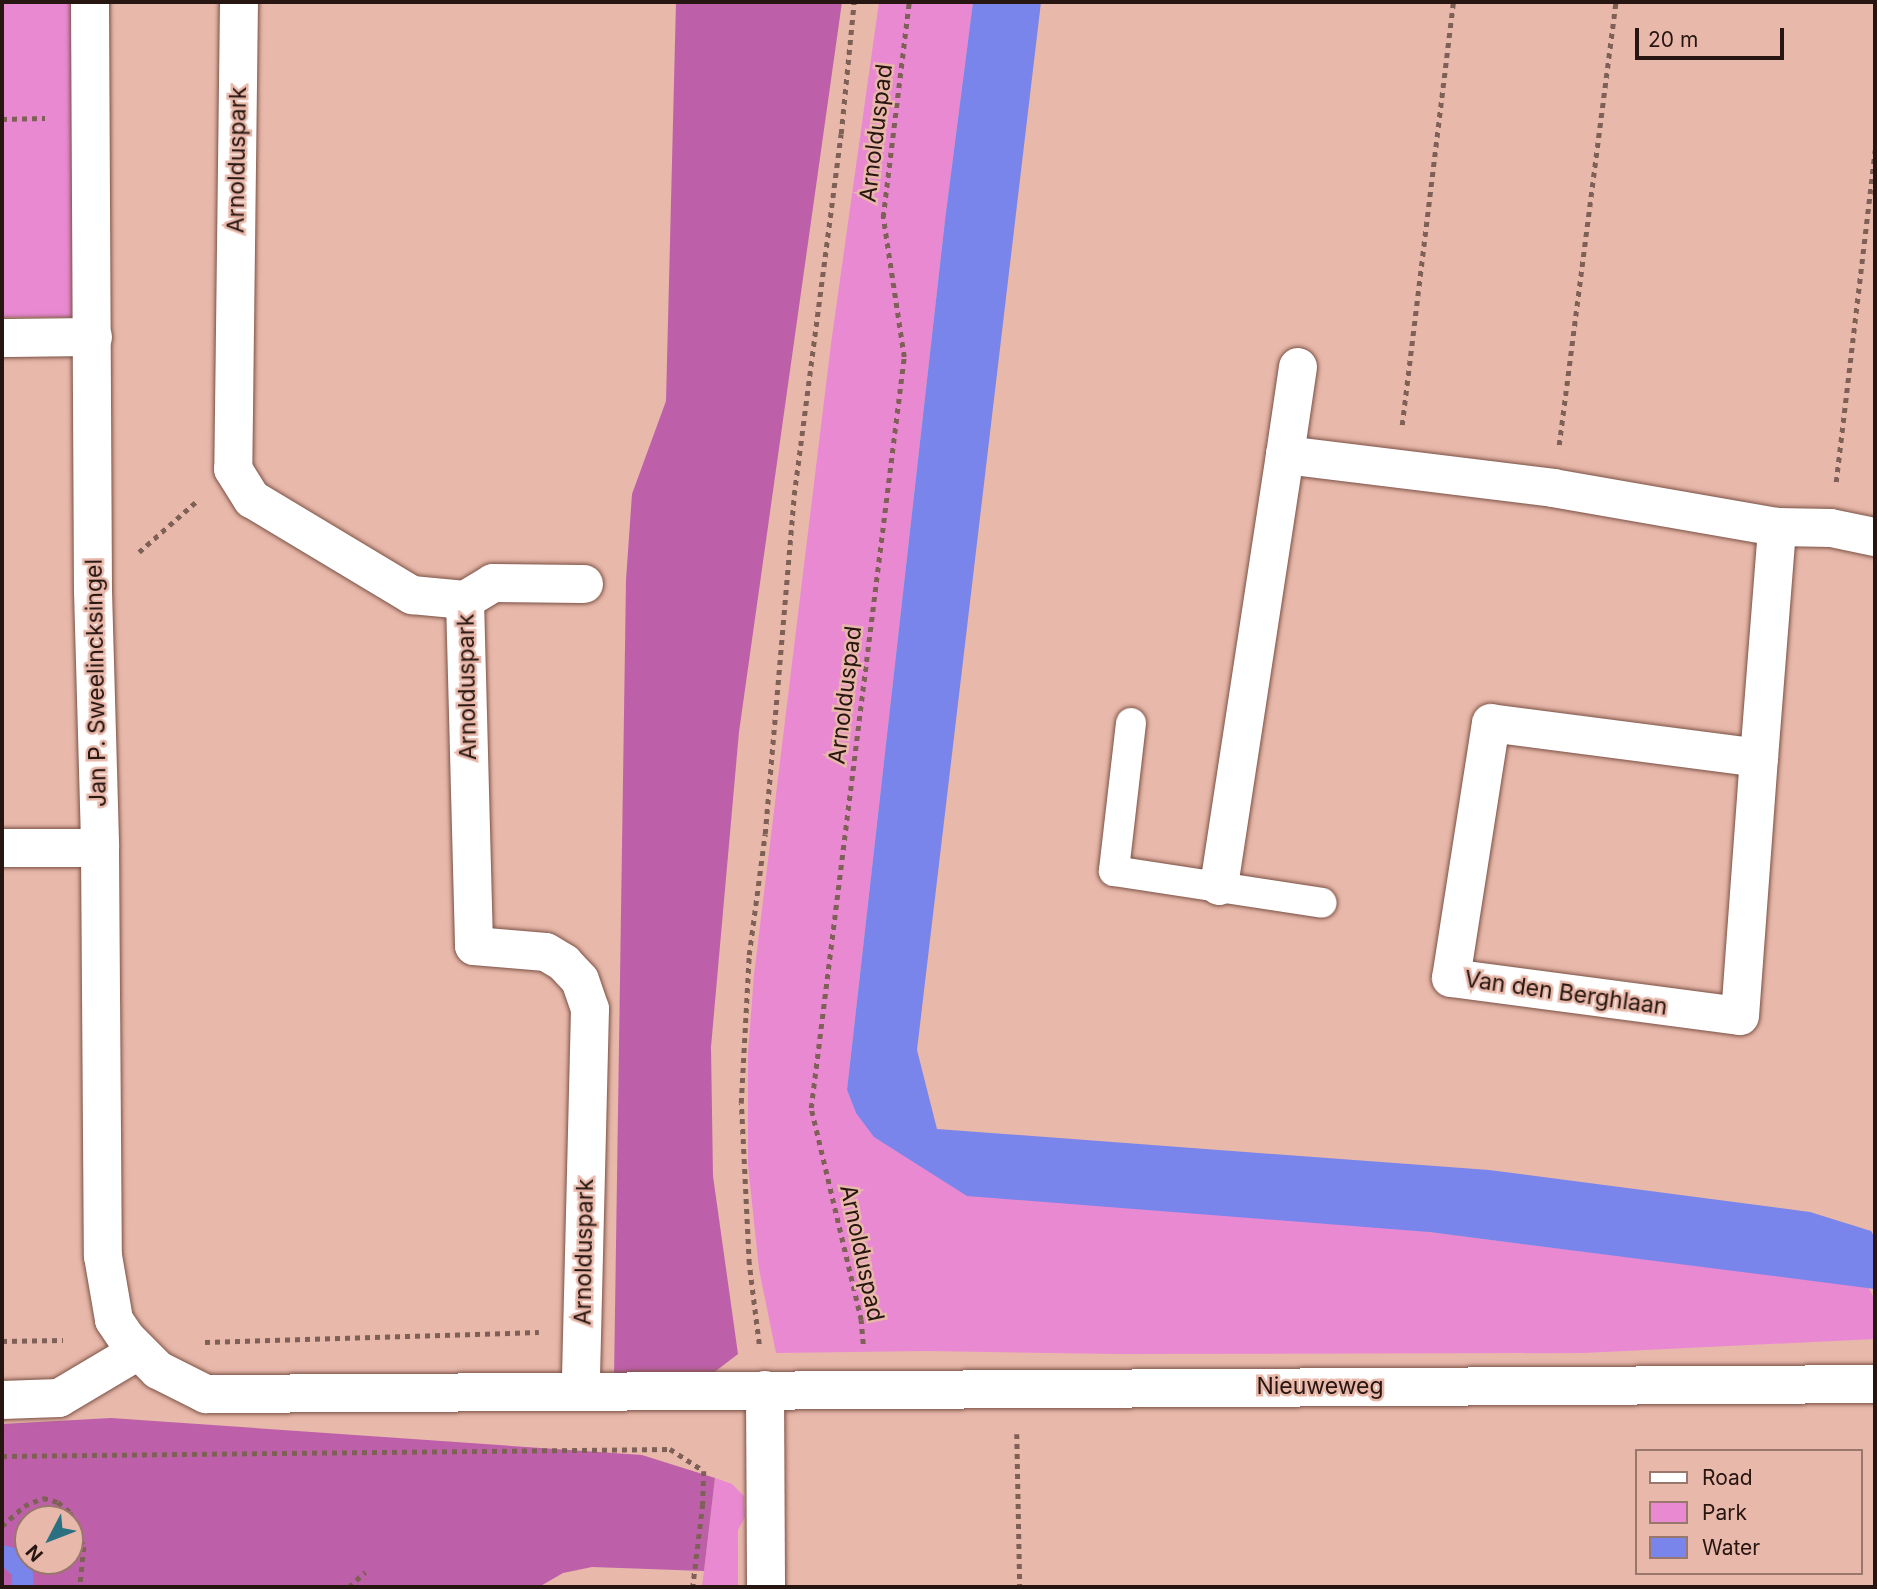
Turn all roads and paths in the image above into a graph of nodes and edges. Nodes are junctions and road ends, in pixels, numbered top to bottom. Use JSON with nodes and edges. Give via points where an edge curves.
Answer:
{"nodes":[{"id":1,"x":239,"y":2,"type":"edge"},
{"id":2,"x":854,"y":2,"type":"edge"},
{"id":3,"x":909,"y":2,"type":"edge"},
{"id":4,"x":1453,"y":2,"type":"edge"},
{"id":5,"x":1616,"y":2,"type":"edge"},
{"id":6,"x":90,"y":3,"type":"edge"},
{"id":7,"x":1875,"y":150,"type":"edge"},
{"id":8,"x":93,"y":337,"type":"junction"},
{"id":9,"x":2,"y":338,"type":"edge"},
{"id":10,"x":1298,"y":367,"type":"dead end"},
{"id":11,"x":1285,"y":455,"type":"junction"},
{"id":12,"x":233,"y":469,"type":"junction"},
{"id":13,"x":1397,"y":469,"type":"junction"},
{"id":14,"x":1553,"y":488,"type":"junction"},
{"id":15,"x":1777,"y":527,"type":"junction"},
{"id":16,"x":1831,"y":528,"type":"junction"},
{"id":17,"x":1875,"y":537,"type":"edge"},
{"id":18,"x":584,"y":584,"type":"dead end"},
{"id":19,"x":93,"y":591,"type":"junction"},
{"id":20,"x":465,"y":600,"type":"junction"},
{"id":21,"x":1131,"y":723,"type":"dead end"},
{"id":22,"x":1759,"y":758,"type":"junction"},
{"id":23,"x":2,"y":848,"type":"edge"},
{"id":24,"x":100,"y":848,"type":"junction"},
{"id":25,"x":1219,"y":887,"type":"junction"},
{"id":26,"x":1322,"y":903,"type":"dead end"},
{"id":27,"x":582,"y":1331,"type":"junction"},
{"id":28,"x":2,"y":1340,"type":"edge"},
{"id":29,"x":132,"y":1345,"type":"junction"},
{"id":30,"x":1875,"y":1384,"type":"edge"},
{"id":31,"x":1016,"y":1388,"type":"junction"},
{"id":32,"x":581,"y":1389,"type":"junction"},
{"id":33,"x":865,"y":1389,"type":"junction"},
{"id":34,"x":765,"y":1390,"type":"junction"},
{"id":35,"x":2,"y":1400,"type":"edge"},
{"id":36,"x":2,"y":1456,"type":"edge"},
{"id":37,"x":2,"y":1526,"type":"edge"},
{"id":38,"x":365,"y":1572,"type":"dead end"},
{"id":39,"x":80,"y":1587,"type":"edge"},
{"id":40,"x":349,"y":1587,"type":"edge"},
{"id":41,"x":693,"y":1587,"type":"edge"},
{"id":42,"x":766,"y":1587,"type":"edge"},
{"id":43,"x":1020,"y":1587,"type":"edge"}],
"edges":[{"from":1,"to":12,"type":"street","name":"Arnolduspark"},
{"from":2,"to":34,"type":"path","name":"Arnolduspad","via":[[794,495],[748,982],[741,1103],[749,1264]]},
{"from":3,"to":33,"type":"path","name":"Arnolduspad","via":[[883,217],[904,357],[811,1108],[861,1320]]},
{"from":4,"to":13,"type":"path"},
{"from":5,"to":14,"type":"path"},
{"from":6,"to":8,"type":"street","name":"Jan P. Sweelincksingel"},
{"from":7,"to":16,"type":"path"},
{"from":8,"to":9,"type":"street"},
{"from":8,"to":19,"type":"street","name":"Jan P. Sweelincksingel"},
{"from":10,"to":11,"type":"street"},
{"from":11,"to":13,"type":"street"},
{"from":11,"to":25,"type":"street"},
{"from":12,"to":19,"type":"path"},
{"from":12,"to":20,"type":"street","name":"Arnolduspark","via":[[252,499],[412,595]]},
{"from":13,"to":14,"type":"street"},
{"from":14,"to":15,"type":"street"},
{"from":15,"to":16,"type":"street"},
{"from":15,"to":22,"type":"street","name":"Van den Berghlaan"},
{"from":16,"to":17,"type":"street"},
{"from":18,"to":20,"type":"street","via":[[494,583]]},
{"from":19,"to":24,"type":"street","name":"Jan P. Sweelincksingel"},
{"from":20,"to":27,"type":"street","name":"Arnolduspark","via":[[474,946],[546,951],[580,980],[590,1009]]},
{"from":21,"to":25,"type":"lane","via":[[1114,871]]},
{"from":22,"to":22,"type":"street","name":"Van den Berghlaan","via":[[1740,1016],[1451,978],[1491,723]]},
{"from":23,"to":24,"type":"street"},
{"from":24,"to":29,"type":"street","name":"Jan P. Sweelincksingel","via":[[103,1256],[114,1320]]},
{"from":25,"to":26,"type":"lane"},
{"from":27,"to":29,"type":"path"},
{"from":27,"to":32,"type":"street","name":"Arnolduspark"},
{"from":28,"to":29,"type":"path"},
{"from":29,"to":32,"type":"street","via":[[158,1370],[206,1394]]},
{"from":29,"to":35,"type":"street","via":[[59,1398]]},
{"from":30,"to":31,"type":"street","name":"Nieuweweg"},
{"from":31,"to":33,"type":"street","name":"Nieuweweg"},
{"from":31,"to":43,"type":"path"},
{"from":32,"to":34,"type":"street"},
{"from":33,"to":34,"type":"street","name":"Nieuweweg"},
{"from":34,"to":42,"type":"street"},
{"from":36,"to":41,"type":"path","via":[[670,1449],[704,1471]]},
{"from":37,"to":39,"type":"path","via":[[24,1506],[43,1499],[58,1502],[70,1512],[84,1547]]},
{"from":38,"to":40,"type":"path"}]}
